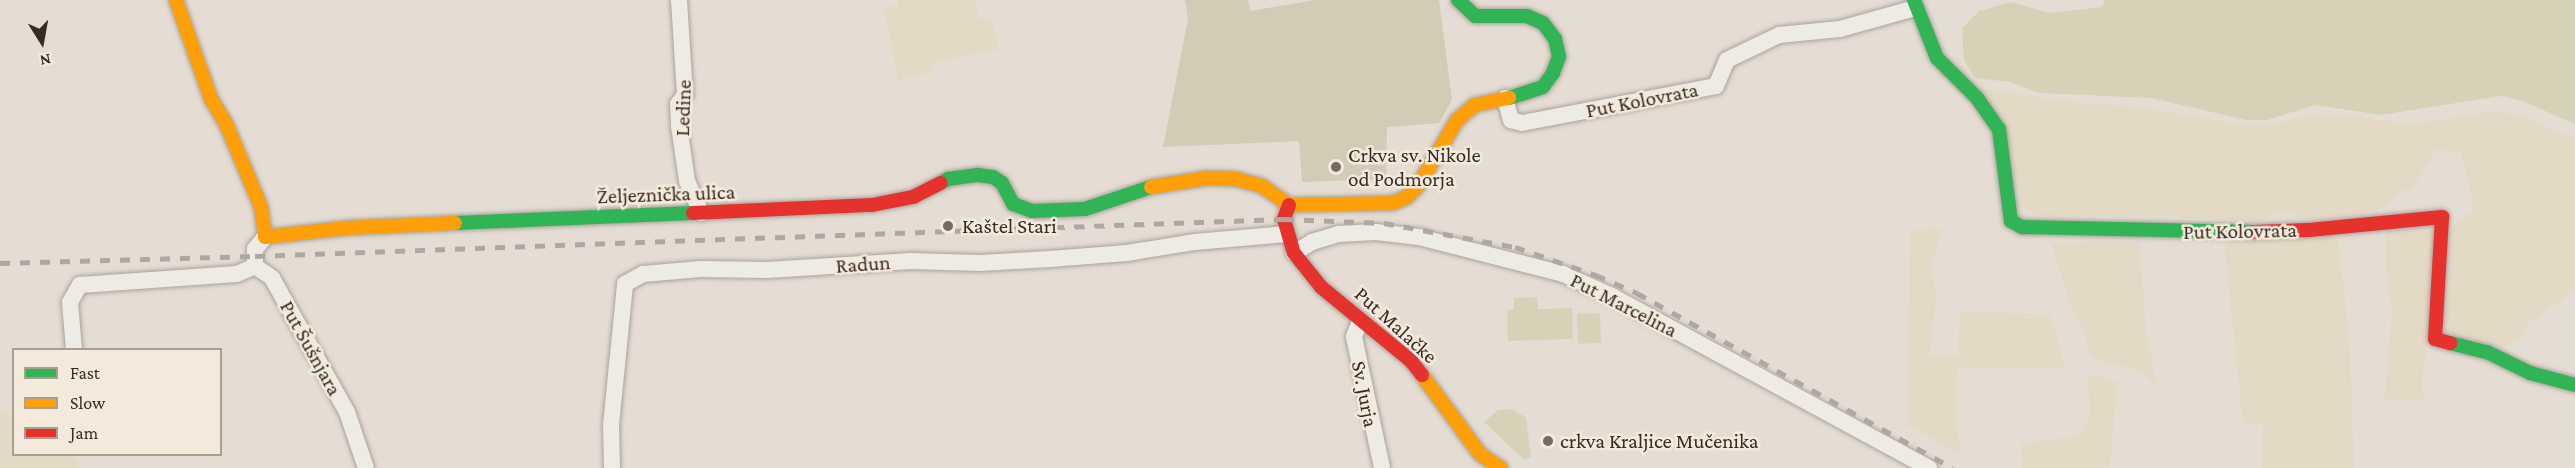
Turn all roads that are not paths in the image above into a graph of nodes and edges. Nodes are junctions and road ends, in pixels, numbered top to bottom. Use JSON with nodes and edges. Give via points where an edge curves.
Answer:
{"nodes":[{"id":1,"x":176,"y":0,"type":"edge"},
{"id":2,"x":679,"y":0,"type":"edge"},
{"id":3,"x":1458,"y":0,"type":"edge"},
{"id":4,"x":1915,"y":4,"type":"edge"},
{"id":5,"x":1505,"y":98,"type":"junction"},
{"id":6,"x":1289,"y":205,"type":"junction"},
{"id":7,"x":701,"y":213,"type":"junction"},
{"id":8,"x":1287,"y":234,"type":"junction"},
{"id":9,"x":265,"y":237,"type":"junction"},
{"id":10,"x":1294,"y":252,"type":"junction"},
{"id":11,"x":255,"y":266,"type":"junction"},
{"id":12,"x":1360,"y":321,"type":"junction"},
{"id":13,"x":74,"y":348,"type":"edge"},
{"id":14,"x":2575,"y":385,"type":"edge"},
{"id":15,"x":366,"y":468,"type":"edge"},
{"id":16,"x":612,"y":468,"type":"edge"},
{"id":17,"x":1382,"y":468,"type":"edge"},
{"id":18,"x":1501,"y":468,"type":"edge"},
{"id":19,"x":1929,"y":468,"type":"edge"}],
"edges":[{"from":1,"to":9,"type":"street","via":[[211,99],[226,124],[261,207]]},
{"from":2,"to":7,"type":"street","name":"Ledine","via":[[685,95],[678,104],[679,126],[687,181]]},
{"from":3,"to":5,"type":"street","via":[[1475,16],[1527,16],[1543,23],[1555,39],[1558,57],[1544,87]]},
{"from":4,"to":5,"type":"street","name":"Put Kolovrata","via":[[1840,29],[1779,35],[1727,60],[1716,86],[1522,123],[1511,120]]},
{"from":4,"to":14,"type":"street","name":"Put Kolovrata","via":[[1937,58],[1977,98],[2000,129],[2011,221],[2022,227],[2217,233],[2309,230],[2442,217],[2434,339],[2487,352],[2530,373]]},
{"from":5,"to":6,"type":"street","via":[[1475,105],[1456,120],[1418,186],[1407,197],[1393,203]]},
{"from":6,"to":7,"type":"street","name":"Željeznička ulica","via":[[1262,186],[1236,179],[1207,178],[1132,191],[1085,209],[1032,211],[1012,204],[1002,183],[993,177],[978,175],[948,179],[913,197],[872,205]]},
{"from":6,"to":8,"type":"street","name":"Put Malačke","via":[[1284,219]]},
{"from":7,"to":9,"type":"street","name":"Željeznička ulica","via":[[346,228]]},
{"from":8,"to":10,"type":"street","name":"Put Malačke"},
{"from":8,"to":16,"type":"street","name":"Radun","via":[[1050,259],[911,261],[643,274],[625,284],[611,425]]},
{"from":9,"to":11,"type":"street","via":[[255,249]]},
{"from":10,"to":12,"type":"street","name":"Put Malačke","via":[[1321,287]]},
{"from":10,"to":19,"type":"street","name":"Put Marcelina","via":[[1340,234],[1376,232],[1419,237],[1563,274],[1612,296]]},
{"from":11,"to":13,"type":"street","via":[[237,274],[80,285],[70,302]]},
{"from":11,"to":15,"type":"street","name":"Put Šušnjara","via":[[272,278],[347,412]]},
{"from":12,"to":17,"type":"street","name":"Sv. Jurja","via":[[1354,337]]},
{"from":12,"to":18,"type":"street","name":"Put Malačke","via":[[1411,361],[1480,454]]}]}
